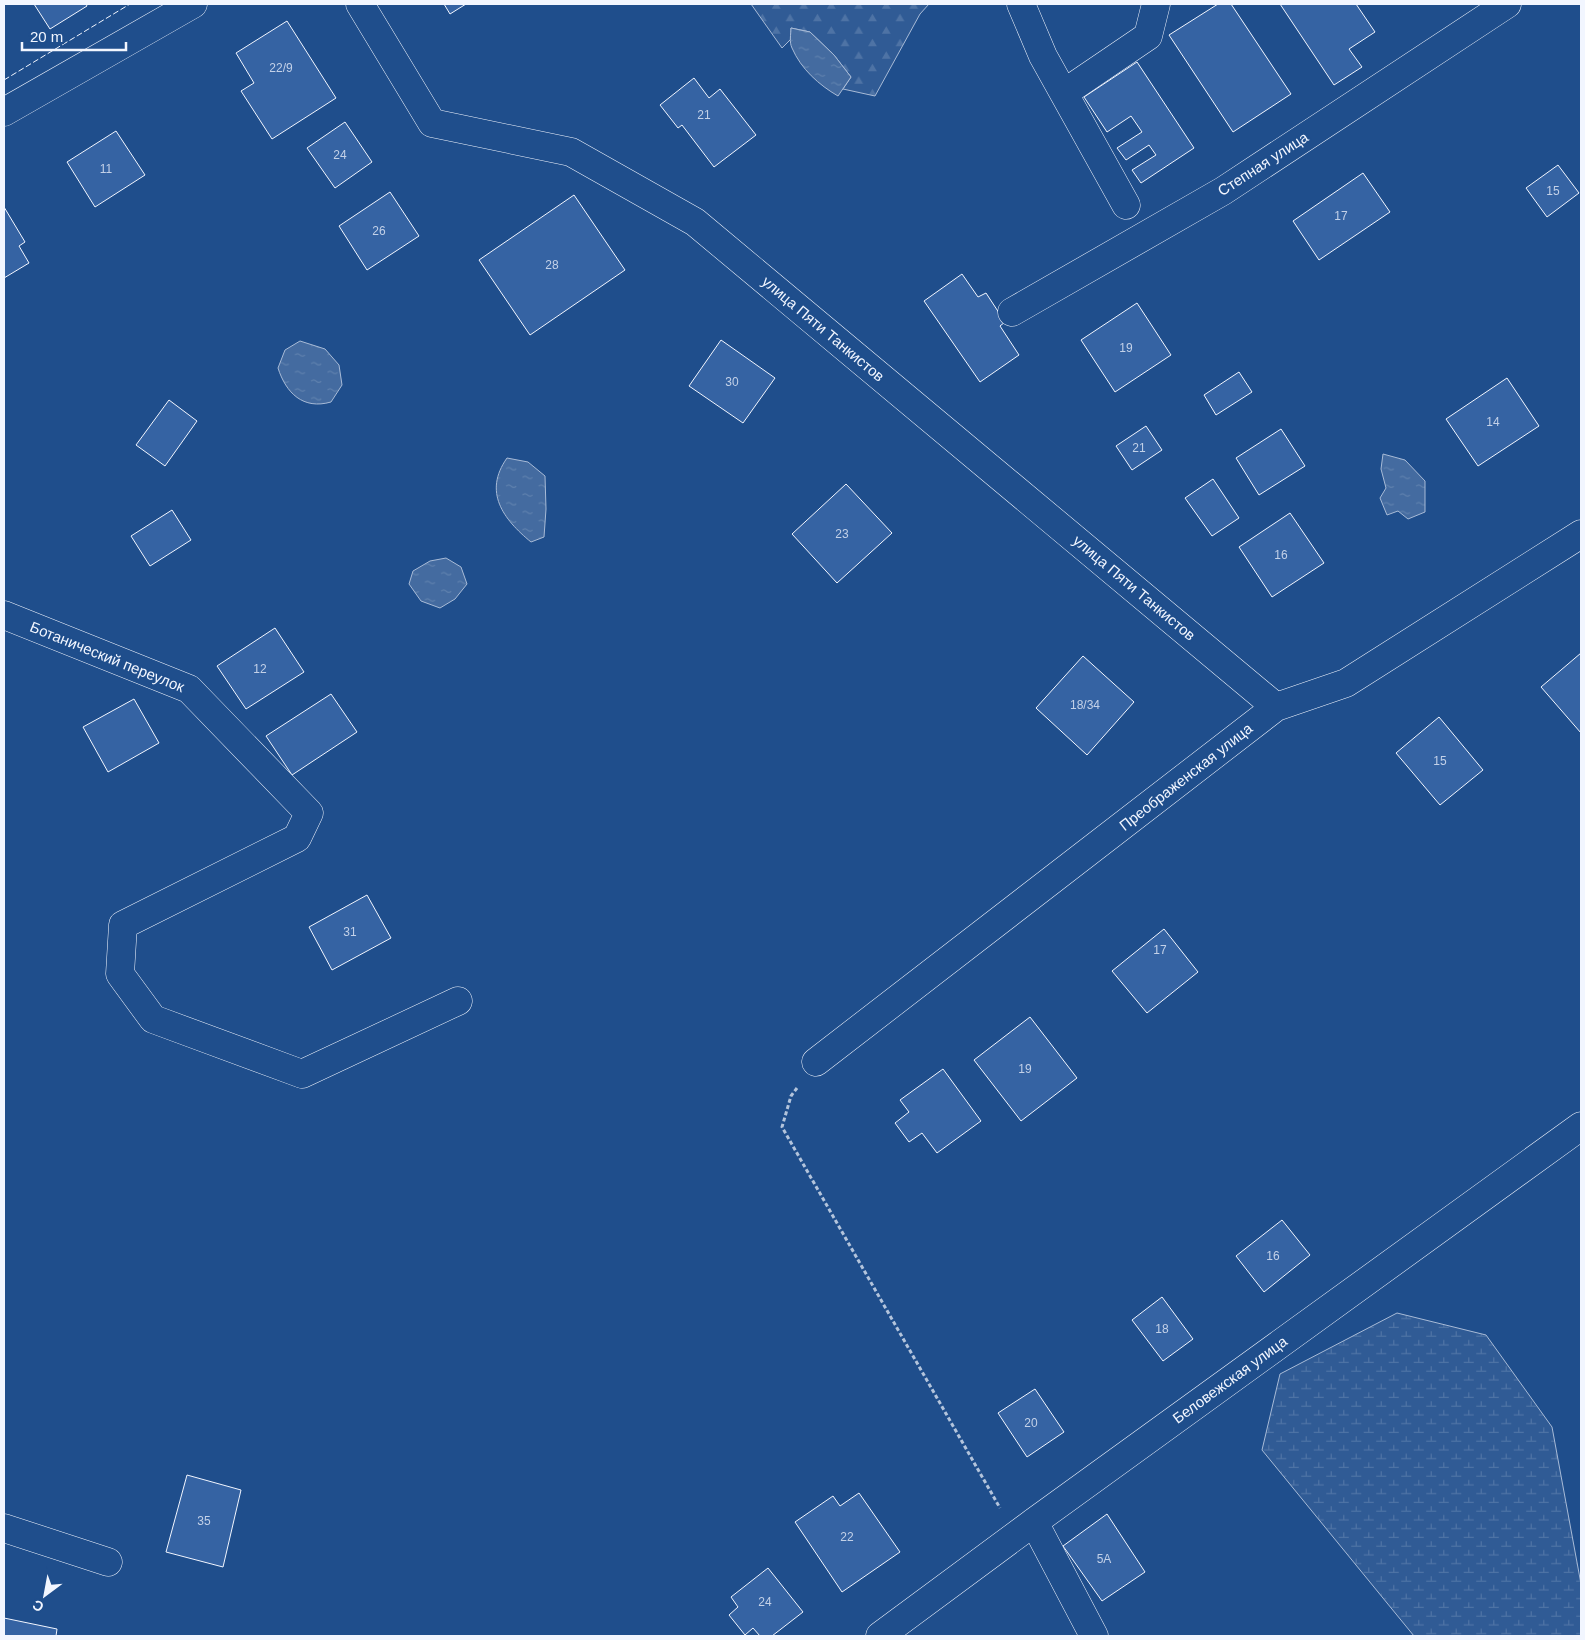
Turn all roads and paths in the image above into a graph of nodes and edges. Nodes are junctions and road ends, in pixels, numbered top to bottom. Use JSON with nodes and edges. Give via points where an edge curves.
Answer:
{"nodes":[{"id":1,"x":193,"y":4,"type":"edge"},
{"id":2,"x":360,"y":4,"type":"edge"},
{"id":3,"x":1021,"y":4,"type":"edge"},
{"id":4,"x":1156,"y":4,"type":"edge"},
{"id":5,"x":1507,"y":4,"type":"edge"},
{"id":6,"x":1064,"y":93,"type":"junction"},
{"id":7,"x":4,"y":112,"type":"edge"},
{"id":8,"x":1126,"y":205,"type":"dead end"},
{"id":9,"x":1012,"y":312,"type":"dead end"},
{"id":10,"x":1581,"y":534,"type":"edge"},
{"id":11,"x":4,"y":616,"type":"edge"},
{"id":12,"x":1276,"y":707,"type":"junction"},
{"id":13,"x":458,"y":1002,"type":"dead end"},
{"id":14,"x":816,"y":1062,"type":"joint"},
{"id":15,"x":1581,"y":1126,"type":"edge"},
{"id":16,"x":1034,"y":1522,"type":"junction"},
{"id":17,"x":4,"y":1528,"type":"edge"},
{"id":18,"x":108,"y":1562,"type":"dead end"},
{"id":19,"x":880,"y":1636,"type":"edge"},
{"id":20,"x":1094,"y":1636,"type":"edge"}],
"edges":[{"from":1,"to":7,"type":"street"},
{"from":2,"to":12,"type":"street","name":"улица Пяти Танкистов","via":[[432,123],[571,152],[695,222]]},
{"from":3,"to":6,"type":"street","via":[[1043,56]]},
{"from":4,"to":6,"type":"street","via":[[1148,36]]},
{"from":5,"to":9,"type":"street","name":"Степная улица","via":[[1223,191]]},
{"from":6,"to":8,"type":"street"},
{"from":10,"to":12,"type":"street","name":"Преображенская улица","via":[[1346,683]]},
{"from":11,"to":13,"type":"street","name":"Ботанический переулок","via":[[189,690],[309,813],[297,838],[123,925],[120,974],[153,1019],[302,1074]]},
{"from":12,"to":14,"type":"street","name":"Преображенская улица"},
{"from":14,"to":16,"type":"path","via":[[791,1096],[782,1128],[1002,1512]]},
{"from":15,"to":16,"type":"street","name":"Беловежская улица"},
{"from":16,"to":19,"type":"street","name":"Беловежская улица"},
{"from":16,"to":20,"type":"street"},
{"from":17,"to":18,"type":"street"}]}
